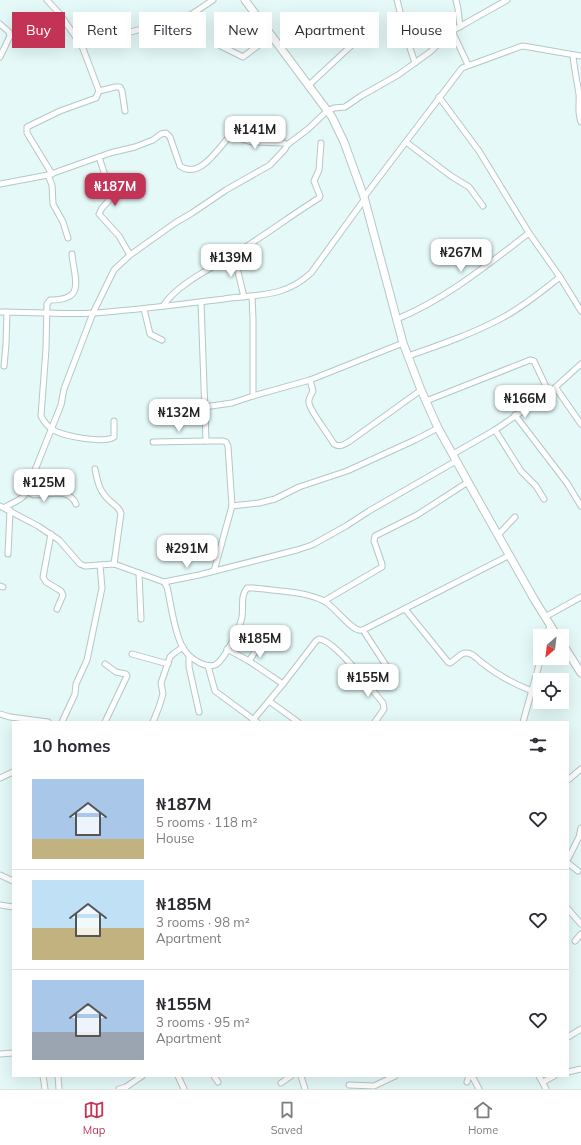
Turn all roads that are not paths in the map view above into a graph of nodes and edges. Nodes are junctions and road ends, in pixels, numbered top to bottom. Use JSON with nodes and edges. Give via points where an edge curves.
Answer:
{"nodes":[{"id":1,"x":47,"y":0,"type":"edge"},
{"id":2,"x":213,"y":0,"type":"edge"},
{"id":3,"x":245,"y":0,"type":"edge"},
{"id":4,"x":397,"y":0,"type":"edge"},
{"id":5,"x":456,"y":0,"type":"edge"},
{"id":6,"x":507,"y":0,"type":"edge"},
{"id":7,"x":195,"y":12,"type":"edge"},
{"id":8,"x":254,"y":12,"type":"edge"},
{"id":9,"x":0,"y":24,"type":"edge"},
{"id":10,"x":460,"y":27,"type":"junction"},
{"id":11,"x":456,"y":30,"type":"edge"},
{"id":12,"x":73,"y":33,"type":"edge"},
{"id":13,"x":272,"y":35,"type":"edge"},
{"id":14,"x":456,"y":40,"type":"edge"},
{"id":15,"x":83,"y":48,"type":"edge"},
{"id":16,"x":225,"y":48,"type":"edge"},
{"id":17,"x":255,"y":48,"type":"edge"},
{"id":18,"x":349,"y":48,"type":"edge"},
{"id":19,"x":434,"y":48,"type":"edge"},
{"id":20,"x":573,"y":55,"type":"junction"},
{"id":21,"x":581,"y":56,"type":"edge"},
{"id":22,"x":0,"y":57,"type":"edge"},
{"id":23,"x":415,"y":63,"type":"junction"},
{"id":24,"x":468,"y":65,"type":"junction"},
{"id":25,"x":309,"y":85,"type":"junction"},
{"id":26,"x":99,"y":92,"type":"junction"},
{"id":27,"x":440,"y":97,"type":"junction"},
{"id":28,"x":125,"y":111,"type":"dead end"},
{"id":29,"x":328,"y":111,"type":"junction"},
{"id":30,"x":581,"y":122,"type":"edge"},
{"id":31,"x":406,"y":142,"type":"junction"},
{"id":32,"x":321,"y":143,"type":"dead end"},
{"id":33,"x":287,"y":145,"type":"junction"},
{"id":34,"x":99,"y":157,"type":"junction"},
{"id":35,"x":50,"y":174,"type":"junction"},
{"id":36,"x":0,"y":184,"type":"edge"},
{"id":37,"x":364,"y":199,"type":"junction"},
{"id":38,"x":482,"y":206,"type":"dead end"},
{"id":39,"x":529,"y":233,"type":"junction"},
{"id":40,"x":68,"y":238,"type":"dead end"},
{"id":41,"x":72,"y":254,"type":"dead end"},
{"id":42,"x":234,"y":254,"type":"junction"},
{"id":43,"x":130,"y":255,"type":"junction"},
{"id":44,"x":560,"y":277,"type":"junction"},
{"id":45,"x":252,"y":296,"type":"junction"},
{"id":46,"x":244,"y":297,"type":"junction"},
{"id":47,"x":581,"y":298,"type":"edge"},
{"id":48,"x":201,"y":302,"type":"junction"},
{"id":49,"x":577,"y":303,"type":"junction"},
{"id":50,"x":163,"y":306,"type":"junction"},
{"id":51,"x":144,"y":309,"type":"junction"},
{"id":52,"x":581,"y":311,"type":"edge"},
{"id":53,"x":0,"y":312,"type":"edge"},
{"id":54,"x":7,"y":312,"type":"junction"},
{"id":55,"x":46,"y":313,"type":"junction"},
{"id":56,"x":93,"y":313,"type":"junction"},
{"id":57,"x":397,"y":319,"type":"junction"},
{"id":58,"x":162,"y":340,"type":"dead end"},
{"id":59,"x":403,"y":344,"type":"junction"},
{"id":60,"x":408,"y":356,"type":"junction"},
{"id":61,"x":581,"y":364,"type":"edge"},
{"id":62,"x":4,"y":366,"type":"dead end"},
{"id":63,"x":310,"y":380,"type":"junction"},
{"id":64,"x":556,"y":388,"type":"junction"},
{"id":65,"x":421,"y":390,"type":"junction"},
{"id":66,"x":549,"y":393,"type":"junction"},
{"id":67,"x":253,"y":396,"type":"junction"},
{"id":68,"x":426,"y":401,"type":"junction"},
{"id":69,"x":204,"y":407,"type":"junction"},
{"id":70,"x":515,"y":415,"type":"junction"},
{"id":71,"x":114,"y":421,"type":"dead end"},
{"id":72,"x":581,"y":424,"type":"edge"},
{"id":73,"x":438,"y":428,"type":"junction"},
{"id":74,"x":52,"y":429,"type":"junction"},
{"id":75,"x":495,"y":430,"type":"junction"},
{"id":76,"x":206,"y":441,"type":"junction"},
{"id":77,"x":153,"y":442,"type":"dead end"},
{"id":78,"x":453,"y":454,"type":"junction"},
{"id":79,"x":456,"y":461,"type":"junction"},
{"id":80,"x":95,"y":469,"type":"dead end"},
{"id":81,"x":468,"y":482,"type":"junction"},
{"id":82,"x":28,"y":491,"type":"junction"},
{"id":83,"x":544,"y":499,"type":"dead end"},
{"id":84,"x":76,"y":504,"type":"dead end"},
{"id":85,"x":232,"y":506,"type":"junction"},
{"id":86,"x":581,"y":506,"type":"edge"},
{"id":87,"x":5,"y":508,"type":"edge"},
{"id":88,"x":515,"y":517,"type":"dead end"},
{"id":89,"x":51,"y":534,"type":"junction"},
{"id":90,"x":498,"y":535,"type":"junction"},
{"id":91,"x":8,"y":554,"type":"dead end"},
{"id":92,"x":510,"y":555,"type":"junction"},
{"id":93,"x":114,"y":564,"type":"junction"},
{"id":94,"x":100,"y":565,"type":"junction"},
{"id":95,"x":214,"y":571,"type":"junction"},
{"id":96,"x":139,"y":573,"type":"junction"},
{"id":97,"x":164,"y":582,"type":"junction"},
{"id":98,"x":581,"y":598,"type":"edge"},
{"id":99,"x":324,"y":601,"type":"junction"},
{"id":100,"x":57,"y":609,"type":"dead end"},
{"id":101,"x":405,"y":609,"type":"junction"},
{"id":102,"x":545,"y":616,"type":"junction"},
{"id":103,"x":141,"y":619,"type":"dead end"},
{"id":104,"x":550,"y":625,"type":"junction"},
{"id":105,"x":549,"y":629,"type":"edge"},
{"id":106,"x":553,"y":629,"type":"edge"},
{"id":107,"x":363,"y":630,"type":"junction"},
{"id":108,"x":260,"y":644,"type":"dead end"},
{"id":109,"x":183,"y":647,"type":"junction"},
{"id":110,"x":228,"y":649,"type":"junction"},
{"id":111,"x":132,"y":654,"type":"dead end"},
{"id":112,"x":569,"y":655,"type":"edge"},
{"id":113,"x":189,"y":656,"type":"junction"},
{"id":114,"x":249,"y":661,"type":"junction"},
{"id":115,"x":105,"y":664,"type":"dead end"},
{"id":116,"x":168,"y":664,"type":"junction"},
{"id":117,"x":539,"y":665,"type":"edge"},
{"id":118,"x":208,"y":666,"type":"junction"},
{"id":119,"x":581,"y":673,"type":"edge"},
{"id":120,"x":366,"y":682,"type":"junction"},
{"id":121,"x":283,"y":684,"type":"junction"},
{"id":122,"x":532,"y":691,"type":"junction"},
{"id":123,"x":269,"y":701,"type":"junction"},
{"id":124,"x":199,"y":712,"type":"dead end"},
{"id":125,"x":0,"y":714,"type":"edge"},
{"id":126,"x":40,"y":721,"type":"edge"},
{"id":127,"x":62,"y":721,"type":"edge"},
{"id":128,"x":105,"y":721,"type":"edge"},
{"id":129,"x":153,"y":721,"type":"edge"},
{"id":130,"x":255,"y":721,"type":"edge"},
{"id":131,"x":297,"y":721,"type":"edge"},
{"id":132,"x":376,"y":721,"type":"edge"},
{"id":133,"x":523,"y":721,"type":"edge"},
{"id":134,"x":581,"y":769,"type":"edge"},
{"id":135,"x":12,"y":772,"type":"edge"},
{"id":136,"x":0,"y":778,"type":"edge"},
{"id":137,"x":569,"y":779,"type":"edge"},
{"id":138,"x":581,"y":828,"type":"edge"},
{"id":139,"x":569,"y":857,"type":"edge"},
{"id":140,"x":569,"y":864,"type":"edge"},
{"id":141,"x":578,"y":871,"type":"dead end"},
{"id":142,"x":0,"y":874,"type":"edge"},
{"id":143,"x":12,"y":880,"type":"edge"},
{"id":144,"x":0,"y":905,"type":"edge"},
{"id":145,"x":12,"y":907,"type":"edge"},
{"id":146,"x":569,"y":910,"type":"edge"},
{"id":147,"x":581,"y":924,"type":"edge"},
{"id":148,"x":581,"y":934,"type":"edge"},
{"id":149,"x":575,"y":941,"type":"dead end"},
{"id":150,"x":581,"y":1030,"type":"edge"},
{"id":151,"x":569,"y":1036,"type":"edge"},
{"id":152,"x":12,"y":1053,"type":"edge"},
{"id":153,"x":0,"y":1054,"type":"edge"},
{"id":154,"x":581,"y":1069,"type":"edge"},
{"id":155,"x":569,"y":1072,"type":"edge"},
{"id":156,"x":43,"y":1077,"type":"edge"},
{"id":157,"x":58,"y":1077,"type":"edge"},
{"id":158,"x":141,"y":1077,"type":"edge"},
{"id":159,"x":178,"y":1077,"type":"edge"},
{"id":160,"x":215,"y":1077,"type":"edge"},
{"id":161,"x":289,"y":1077,"type":"edge"},
{"id":162,"x":301,"y":1077,"type":"edge"},
{"id":163,"x":393,"y":1077,"type":"edge"},
{"id":164,"x":468,"y":1077,"type":"edge"},
{"id":165,"x":473,"y":1077,"type":"edge"},
{"id":166,"x":540,"y":1077,"type":"edge"},
{"id":167,"x":552,"y":1077,"type":"edge"},
{"id":168,"x":218,"y":1082,"type":"dead end"},
{"id":169,"x":466,"y":1082,"type":"dead end"},
{"id":170,"x":543,"y":1082,"type":"junction"},
{"id":171,"x":281,"y":1083,"type":"dead end"},
{"id":172,"x":349,"y":1085,"type":"dead end"},
{"id":173,"x":126,"y":1088,"type":"edge"},
{"id":174,"x":45,"y":1089,"type":"edge"},
{"id":175,"x":59,"y":1089,"type":"edge"},
{"id":176,"x":119,"y":1089,"type":"edge"},
{"id":177,"x":184,"y":1089,"type":"edge"},
{"id":178,"x":305,"y":1089,"type":"edge"},
{"id":179,"x":479,"y":1089,"type":"edge"},
{"id":180,"x":546,"y":1089,"type":"edge"}],
"edges":[{"from":1,"to":12,"type":"street"},
{"from":2,"to":7,"type":"street"},
{"from":3,"to":8,"type":"street"},
{"from":4,"to":23,"type":"street"},
{"from":5,"to":10,"type":"street"},
{"from":6,"to":10,"type":"street"},
{"from":9,"to":22,"type":"street","via":[[10,36]]},
{"from":10,"to":11,"type":"street"},
{"from":13,"to":25,"type":"street"},
{"from":14,"to":24,"type":"street"},
{"from":15,"to":26,"type":"street"},
{"from":16,"to":17,"type":"street","via":[[243,57]]},
{"from":18,"to":25,"type":"street"},
{"from":19,"to":23,"type":"street"},
{"from":20,"to":21,"type":"street"},
{"from":20,"to":24,"type":"street","via":[[522,46]]},
{"from":20,"to":30,"type":"street"},
{"from":23,"to":29,"type":"street","via":[[345,107]]},
{"from":24,"to":27,"type":"street","via":[[457,73]]},
{"from":25,"to":29,"type":"street"},
{"from":26,"to":28,"type":"street","via":[[120,87]]},
{"from":26,"to":35,"type":"street","via":[[96,98],[66,108],[27,127],[27,133]]},
{"from":27,"to":31,"type":"street"},
{"from":27,"to":39,"type":"street","via":[[479,151]]},
{"from":29,"to":33,"type":"street"},
{"from":29,"to":37,"type":"street","via":[[344,142]]},
{"from":31,"to":37,"type":"street"},
{"from":31,"to":38,"type":"street","via":[[469,187]]},
{"from":32,"to":42,"type":"street","via":[[319,170],[314,181],[319,190],[319,198]]},
{"from":33,"to":34,"type":"street","via":[[251,142],[230,136],[209,160],[198,169],[191,170],[180,166],[170,137],[166,133],[135,148]]},
{"from":33,"to":43,"type":"street","via":[[270,165],[226,190]]},
{"from":34,"to":35,"type":"street"},
{"from":34,"to":43,"type":"street","via":[[112,197],[98,213],[119,236]]},
{"from":35,"to":36,"type":"street"},
{"from":35,"to":40,"type":"street","via":[[53,204]]},
{"from":37,"to":45,"type":"street","via":[[303,281],[275,293]]},
{"from":37,"to":57,"type":"street"},
{"from":39,"to":44,"type":"street"},
{"from":39,"to":57,"type":"street","via":[[426,306]]},
{"from":41,"to":55,"type":"street","via":[[76,276],[74,292],[66,299],[48,301]]},
{"from":42,"to":46,"type":"street"},
{"from":42,"to":50,"type":"street","via":[[172,294]]},
{"from":43,"to":56,"type":"street","via":[[114,270]]},
{"from":44,"to":49,"type":"street"},
{"from":44,"to":60,"type":"street","via":[[502,318],[468,334]]},
{"from":45,"to":46,"type":"street"},
{"from":45,"to":67,"type":"street"},
{"from":46,"to":48,"type":"street"},
{"from":47,"to":49,"type":"street"},
{"from":48,"to":50,"type":"street"},
{"from":48,"to":69,"type":"street"},
{"from":49,"to":52,"type":"street"},
{"from":50,"to":51,"type":"street"},
{"from":51,"to":56,"type":"street"},
{"from":51,"to":58,"type":"street","via":[[150,334]]},
{"from":53,"to":54,"type":"street"},
{"from":54,"to":55,"type":"street"},
{"from":54,"to":62,"type":"street"},
{"from":55,"to":56,"type":"street"},
{"from":55,"to":74,"type":"street","via":[[41,416]]},
{"from":56,"to":74,"type":"street","via":[[64,389]]},
{"from":57,"to":59,"type":"street"},
{"from":59,"to":60,"type":"street"},
{"from":59,"to":63,"type":"street"},
{"from":60,"to":65,"type":"street"},
{"from":61,"to":64,"type":"street"},
{"from":63,"to":65,"type":"street","via":[[313,391],[309,403],[317,419],[337,446],[342,446],[356,437]]},
{"from":63,"to":67,"type":"street"},
{"from":64,"to":66,"type":"street"},
{"from":64,"to":72,"type":"street"},
{"from":65,"to":68,"type":"street"},
{"from":66,"to":68,"type":"street","via":[[534,361],[530,360]]},
{"from":66,"to":70,"type":"street"},
{"from":67,"to":69,"type":"street","via":[[232,403]]},
{"from":68,"to":73,"type":"street"},
{"from":69,"to":76,"type":"street"},
{"from":70,"to":75,"type":"street"},
{"from":70,"to":86,"type":"street","via":[[567,483]]},
{"from":71,"to":74,"type":"street","via":[[114,437],[102,440],[77,437]]},
{"from":73,"to":78,"type":"street"},
{"from":73,"to":85,"type":"street","via":[[348,471],[299,487],[275,499]]},
{"from":74,"to":82,"type":"street"},
{"from":75,"to":78,"type":"street"},
{"from":75,"to":83,"type":"street","via":[[521,472],[536,486]]},
{"from":76,"to":77,"type":"street"},
{"from":76,"to":85,"type":"street","via":[[223,441],[228,446]]},
{"from":78,"to":79,"type":"street"},
{"from":79,"to":81,"type":"street"},
{"from":79,"to":95,"type":"street","via":[[312,545]]},
{"from":80,"to":93,"type":"street","via":[[101,492],[120,509],[121,513]]},
{"from":81,"to":90,"type":"street"},
{"from":81,"to":99,"type":"street","via":[[412,518],[375,536],[374,542],[382,567]]},
{"from":82,"to":84,"type":"street","via":[[34,496],[66,494],[74,499]]},
{"from":82,"to":87,"type":"street","via":[[22,499]]},
{"from":85,"to":95,"type":"street"},
{"from":87,"to":89,"type":"street"},
{"from":87,"to":91,"type":"street"},
{"from":88,"to":90,"type":"street"},
{"from":89,"to":94,"type":"street","via":[[80,564]]},
{"from":89,"to":100,"type":"street","via":[[43,577],[63,595]]},
{"from":90,"to":92,"type":"street"},
{"from":92,"to":101,"type":"street"},
{"from":92,"to":102,"type":"street"},
{"from":93,"to":94,"type":"street"},
{"from":93,"to":96,"type":"street"},
{"from":94,"to":127,"type":"street","via":[[102,588],[87,660],[78,677],[75,694]]},
{"from":95,"to":97,"type":"street"},
{"from":96,"to":97,"type":"street"},
{"from":96,"to":103,"type":"street"},
{"from":97,"to":109,"type":"street"},
{"from":98,"to":102,"type":"street"},
{"from":99,"to":107,"type":"street","via":[[353,628]]},
{"from":99,"to":110,"type":"street","via":[[304,595],[247,588],[242,598],[243,615]]},
{"from":101,"to":107,"type":"street"},
{"from":101,"to":122,"type":"street","via":[[448,662],[467,652],[473,654],[506,679]]},
{"from":102,"to":104,"type":"street"},
{"from":104,"to":105,"type":"street"},
{"from":104,"to":106,"type":"street"},
{"from":107,"to":120,"type":"street","via":[[387,667]]},
{"from":108,"to":114,"type":"street"},
{"from":109,"to":113,"type":"street"},
{"from":109,"to":116,"type":"street","via":[[171,655]]},
{"from":110,"to":114,"type":"street"},
{"from":110,"to":118,"type":"street","via":[[221,660],[215,665]]},
{"from":111,"to":116,"type":"street"},
{"from":112,"to":119,"type":"street"},
{"from":113,"to":118,"type":"street"},
{"from":113,"to":124,"type":"street"},
{"from":114,"to":121,"type":"street"},
{"from":115,"to":128,"type":"street","via":[[127,676]]},
{"from":116,"to":129,"type":"street","via":[[161,683],[162,694]]},
{"from":117,"to":122,"type":"street"},
{"from":118,"to":130,"type":"street","via":[[216,692]]},
{"from":120,"to":121,"type":"street","via":[[330,643],[320,639]]},
{"from":120,"to":132,"type":"street","via":[[384,706],[383,712]]},
{"from":121,"to":123,"type":"street"},
{"from":122,"to":133,"type":"street"},
{"from":123,"to":130,"type":"street"},
{"from":123,"to":131,"type":"street"},
{"from":125,"to":126,"type":"street"},
{"from":134,"to":137,"type":"street"},
{"from":135,"to":136,"type":"street"},
{"from":138,"to":139,"type":"street"},
{"from":140,"to":141,"type":"street"},
{"from":142,"to":143,"type":"street"},
{"from":144,"to":145,"type":"street"},
{"from":146,"to":147,"type":"street"},
{"from":148,"to":149,"type":"street"},
{"from":150,"to":151,"type":"street"},
{"from":152,"to":153,"type":"street"},
{"from":154,"to":155,"type":"street"},
{"from":156,"to":174,"type":"street"},
{"from":157,"to":175,"type":"street"},
{"from":158,"to":173,"type":"street"},
{"from":159,"to":177,"type":"street"},
{"from":160,"to":168,"type":"street"},
{"from":161,"to":171,"type":"street"},
{"from":162,"to":178,"type":"street"},
{"from":163,"to":172,"type":"street","via":[[374,1086]]},
{"from":164,"to":169,"type":"street"},
{"from":165,"to":179,"type":"street"},
{"from":166,"to":170,"type":"street"},
{"from":167,"to":170,"type":"street"},
{"from":170,"to":180,"type":"street"},
{"from":173,"to":176,"type":"street"}]}
